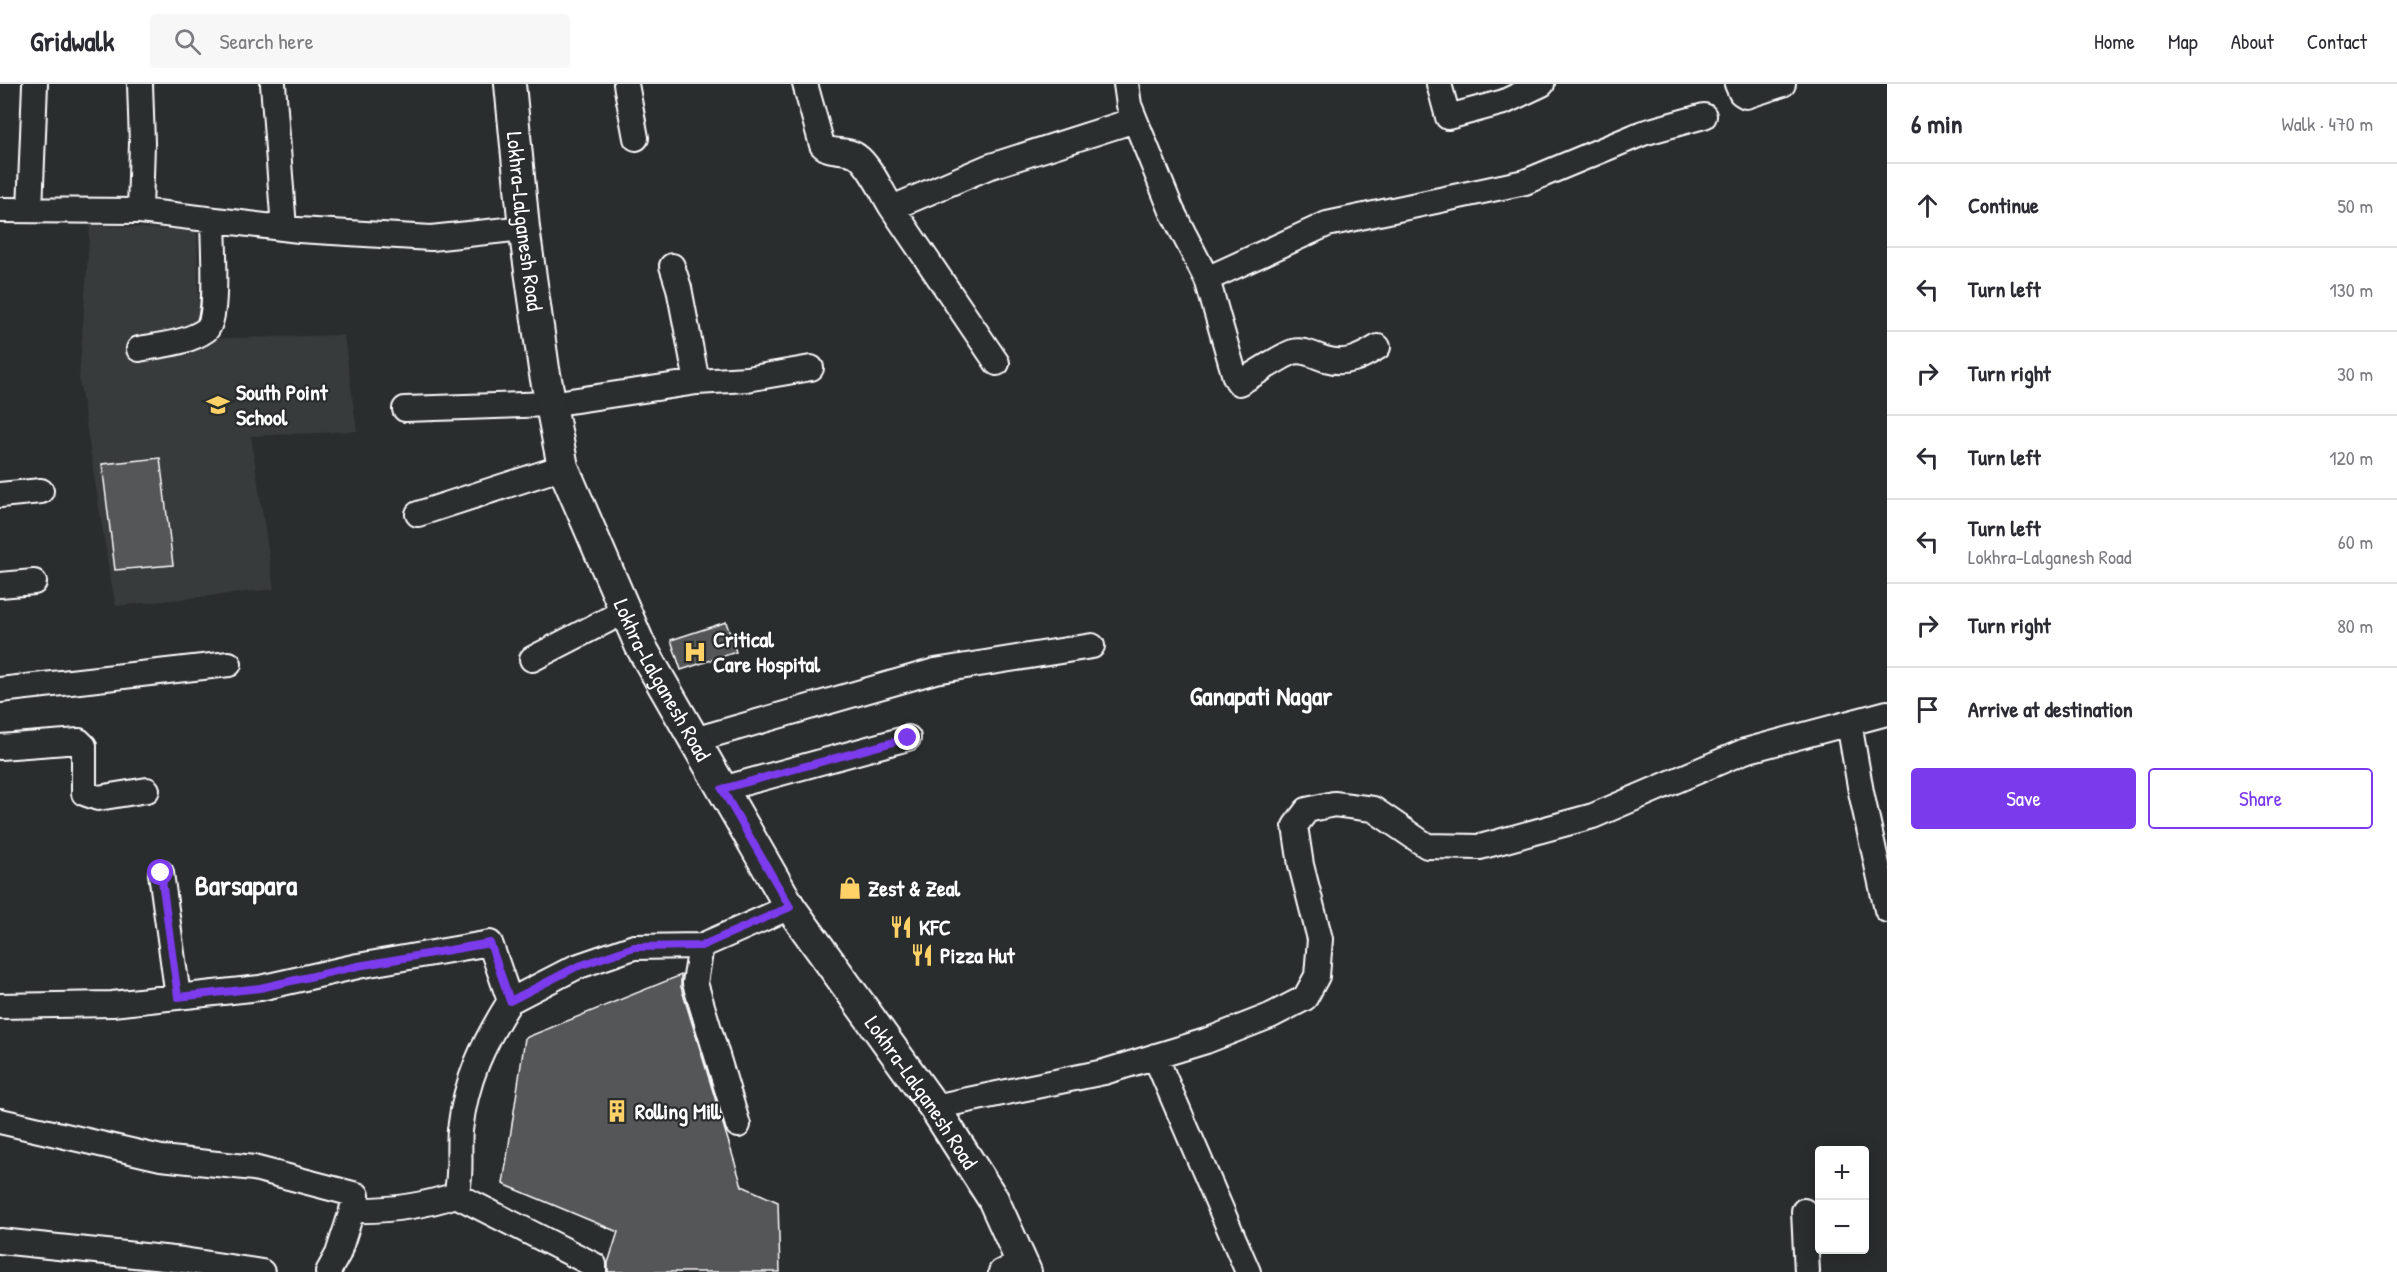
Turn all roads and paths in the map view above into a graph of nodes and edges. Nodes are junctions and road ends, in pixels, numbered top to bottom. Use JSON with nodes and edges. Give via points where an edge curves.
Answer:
{"nodes":[{"id":1,"x":34,"y":84,"type":"edge"},
{"id":2,"x":140,"y":84,"type":"edge"},
{"id":3,"x":273,"y":84,"type":"edge"},
{"id":4,"x":510,"y":84,"type":"edge"},
{"id":5,"x":626,"y":84,"type":"edge"},
{"id":6,"x":805,"y":84,"type":"edge"},
{"id":7,"x":1126,"y":84,"type":"edge"},
{"id":8,"x":1439,"y":84,"type":"edge"},
{"id":9,"x":1542,"y":84,"type":"edge"},
{"id":10,"x":1737,"y":84,"type":"edge"},
{"id":11,"x":1783,"y":84,"type":"edge"},
{"id":12,"x":1704,"y":116,"type":"dead end"},
{"id":13,"x":1135,"y":120,"type":"junction"},
{"id":14,"x":636,"y":138,"type":"dead end"},
{"id":15,"x":892,"y":208,"type":"junction"},
{"id":16,"x":0,"y":210,"type":"edge"},
{"id":17,"x":30,"y":210,"type":"junction"},
{"id":18,"x":140,"y":211,"type":"junction"},
{"id":19,"x":213,"y":220,"type":"junction"},
{"id":20,"x":284,"y":228,"type":"junction"},
{"id":21,"x":524,"y":228,"type":"junction"},
{"id":22,"x":672,"y":266,"type":"dead end"},
{"id":23,"x":1207,"y":279,"type":"junction"},
{"id":24,"x":1378,"y":347,"type":"dead end"},
{"id":25,"x":139,"y":349,"type":"dead end"},
{"id":26,"x":997,"y":363,"type":"dead end"},
{"id":27,"x":811,"y":368,"type":"dead end"},
{"id":28,"x":697,"y":382,"type":"junction"},
{"id":29,"x":550,"y":404,"type":"junction"},
{"id":30,"x":405,"y":409,"type":"dead end"},
{"id":31,"x":562,"y":467,"type":"junction"},
{"id":32,"x":41,"y":491,"type":"dead end"},
{"id":33,"x":0,"y":495,"type":"edge"},
{"id":34,"x":418,"y":514,"type":"dead end"},
{"id":35,"x":34,"y":582,"type":"dead end"},
{"id":36,"x":0,"y":585,"type":"edge"},
{"id":37,"x":625,"y":611,"type":"junction"},
{"id":38,"x":1092,"y":646,"type":"dead end"},
{"id":39,"x":532,"y":659,"type":"dead end"},
{"id":40,"x":229,"y":664,"type":"dead end"},
{"id":41,"x":0,"y":690,"type":"edge"},
{"id":42,"x":1887,"y":713,"type":"edge"},
{"id":43,"x":1849,"y":723,"type":"junction"},
{"id":44,"x":908,"y":738,"type":"dead end"},
{"id":45,"x":694,"y":740,"type":"junction"},
{"id":46,"x":0,"y":747,"type":"edge"},
{"id":47,"x":722,"y":789,"type":"junction"},
{"id":48,"x":147,"y":790,"type":"dead end"},
{"id":49,"x":161,"y":873,"type":"dead end"},
{"id":50,"x":790,"y":907,"type":"junction"},
{"id":51,"x":1887,"y":910,"type":"edge"},
{"id":52,"x":701,"y":946,"type":"junction"},
{"id":53,"x":178,"y":997,"type":"junction"},
{"id":54,"x":510,"y":1001,"type":"junction"},
{"id":55,"x":0,"y":1006,"type":"edge"},
{"id":56,"x":1155,"y":1056,"type":"junction"},
{"id":57,"x":934,"y":1107,"type":"junction"},
{"id":58,"x":0,"y":1121,"type":"edge"},
{"id":59,"x":738,"y":1125,"type":"dead end"},
{"id":60,"x":456,"y":1195,"type":"junction"},
{"id":61,"x":352,"y":1210,"type":"junction"},
{"id":62,"x":1804,"y":1211,"type":"dead end"},
{"id":63,"x":0,"y":1241,"type":"edge"},
{"id":64,"x":1017,"y":1269,"type":"edge"},
{"id":65,"x":262,"y":1272,"type":"edge"},
{"id":66,"x":328,"y":1272,"type":"edge"},
{"id":67,"x":594,"y":1272,"type":"edge"},
{"id":68,"x":1248,"y":1272,"type":"edge"},
{"id":69,"x":1807,"y":1272,"type":"edge"}],
"edges":[{"from":1,"to":17,"type":"street"},
{"from":2,"to":18,"type":"street"},
{"from":3,"to":20,"type":"street"},
{"from":4,"to":21,"type":"main road","name":"Lokhra-Lalganesh Road"},
{"from":5,"to":14,"type":"street"},
{"from":6,"to":15,"type":"street","via":[[822,145],[860,158]]},
{"from":7,"to":13,"type":"street"},
{"from":8,"to":9,"type":"street","via":[[1448,117],[1504,102]]},
{"from":10,"to":11,"type":"street","via":[[1746,96]]},
{"from":12,"to":23,"type":"street","via":[[1643,133],[1525,182],[1327,224]]},
{"from":13,"to":15,"type":"street","via":[[988,167]]},
{"from":13,"to":23,"type":"street","via":[[1172,210]]},
{"from":15,"to":26,"type":"street"},
{"from":16,"to":17,"type":"street"},
{"from":17,"to":18,"type":"street"},
{"from":18,"to":19,"type":"street"},
{"from":19,"to":20,"type":"street"},
{"from":19,"to":25,"type":"street","via":[[214,312],[208,328],[190,338]]},
{"from":20,"to":21,"type":"street","via":[[431,238]]},
{"from":21,"to":29,"type":"main road","name":"Lokhra-Lalganesh Road"},
{"from":22,"to":28,"type":"street"},
{"from":23,"to":24,"type":"street","via":[[1234,377],[1239,383],[1293,352],[1345,362]]},
{"from":27,"to":28,"type":"street","via":[[747,379]]},
{"from":28,"to":29,"type":"street"},
{"from":29,"to":30,"type":"street"},
{"from":29,"to":31,"type":"main road","name":"Lokhra-Lalganesh Road"},
{"from":31,"to":34,"type":"street"},
{"from":31,"to":37,"type":"main road","name":"Lokhra-Lalganesh Road"},
{"from":32,"to":33,"type":"street"},
{"from":35,"to":36,"type":"street"},
{"from":37,"to":39,"type":"street"},
{"from":37,"to":45,"type":"main road","name":"Lokhra-Lalganesh Road"},
{"from":38,"to":45,"type":"street","via":[[935,671]]},
{"from":40,"to":41,"type":"street"},
{"from":42,"to":43,"type":"street"},
{"from":43,"to":51,"type":"street"},
{"from":43,"to":56,"type":"street","via":[[1745,751],[1593,816],[1480,847],[1427,846],[1373,809],[1334,804],[1307,810],[1295,826],[1320,939],[1317,976],[1305,998],[1206,1041]]},
{"from":44,"to":47,"type":"street"},
{"from":45,"to":47,"type":"main road","name":"Lokhra-Lalganesh Road"},
{"from":46,"to":48,"type":"street","via":[[79,741],[84,746],[84,793],[98,798]]},
{"from":47,"to":50,"type":"main road","name":"Lokhra-Lalganesh Road"},
{"from":49,"to":53,"type":"street"},
{"from":50,"to":52,"type":"street"},
{"from":50,"to":57,"type":"main road","name":"Lokhra-Lalganesh Road"},
{"from":52,"to":54,"type":"street","via":[[634,947],[576,967]]},
{"from":52,"to":59,"type":"street","via":[[695,983]]},
{"from":53,"to":54,"type":"street","via":[[260,988],[490,943]]},
{"from":53,"to":55,"type":"street","via":[[112,1005]]},
{"from":54,"to":60,"type":"street","via":[[484,1042],[465,1095]]},
{"from":56,"to":57,"type":"street","via":[[1104,1072]]},
{"from":56,"to":68,"type":"street"},
{"from":57,"to":64,"type":"main road","name":"Lokhra-Lalganesh Road","via":[[993,1199]]},
{"from":58,"to":61,"type":"street","via":[[161,1158],[254,1168],[357,1195]]},
{"from":60,"to":61,"type":"street","via":[[431,1203]]},
{"from":60,"to":67,"type":"street","via":[[594,1264]]},
{"from":61,"to":66,"type":"street"},
{"from":62,"to":69,"type":"street"},
{"from":63,"to":65,"type":"street"}]}
